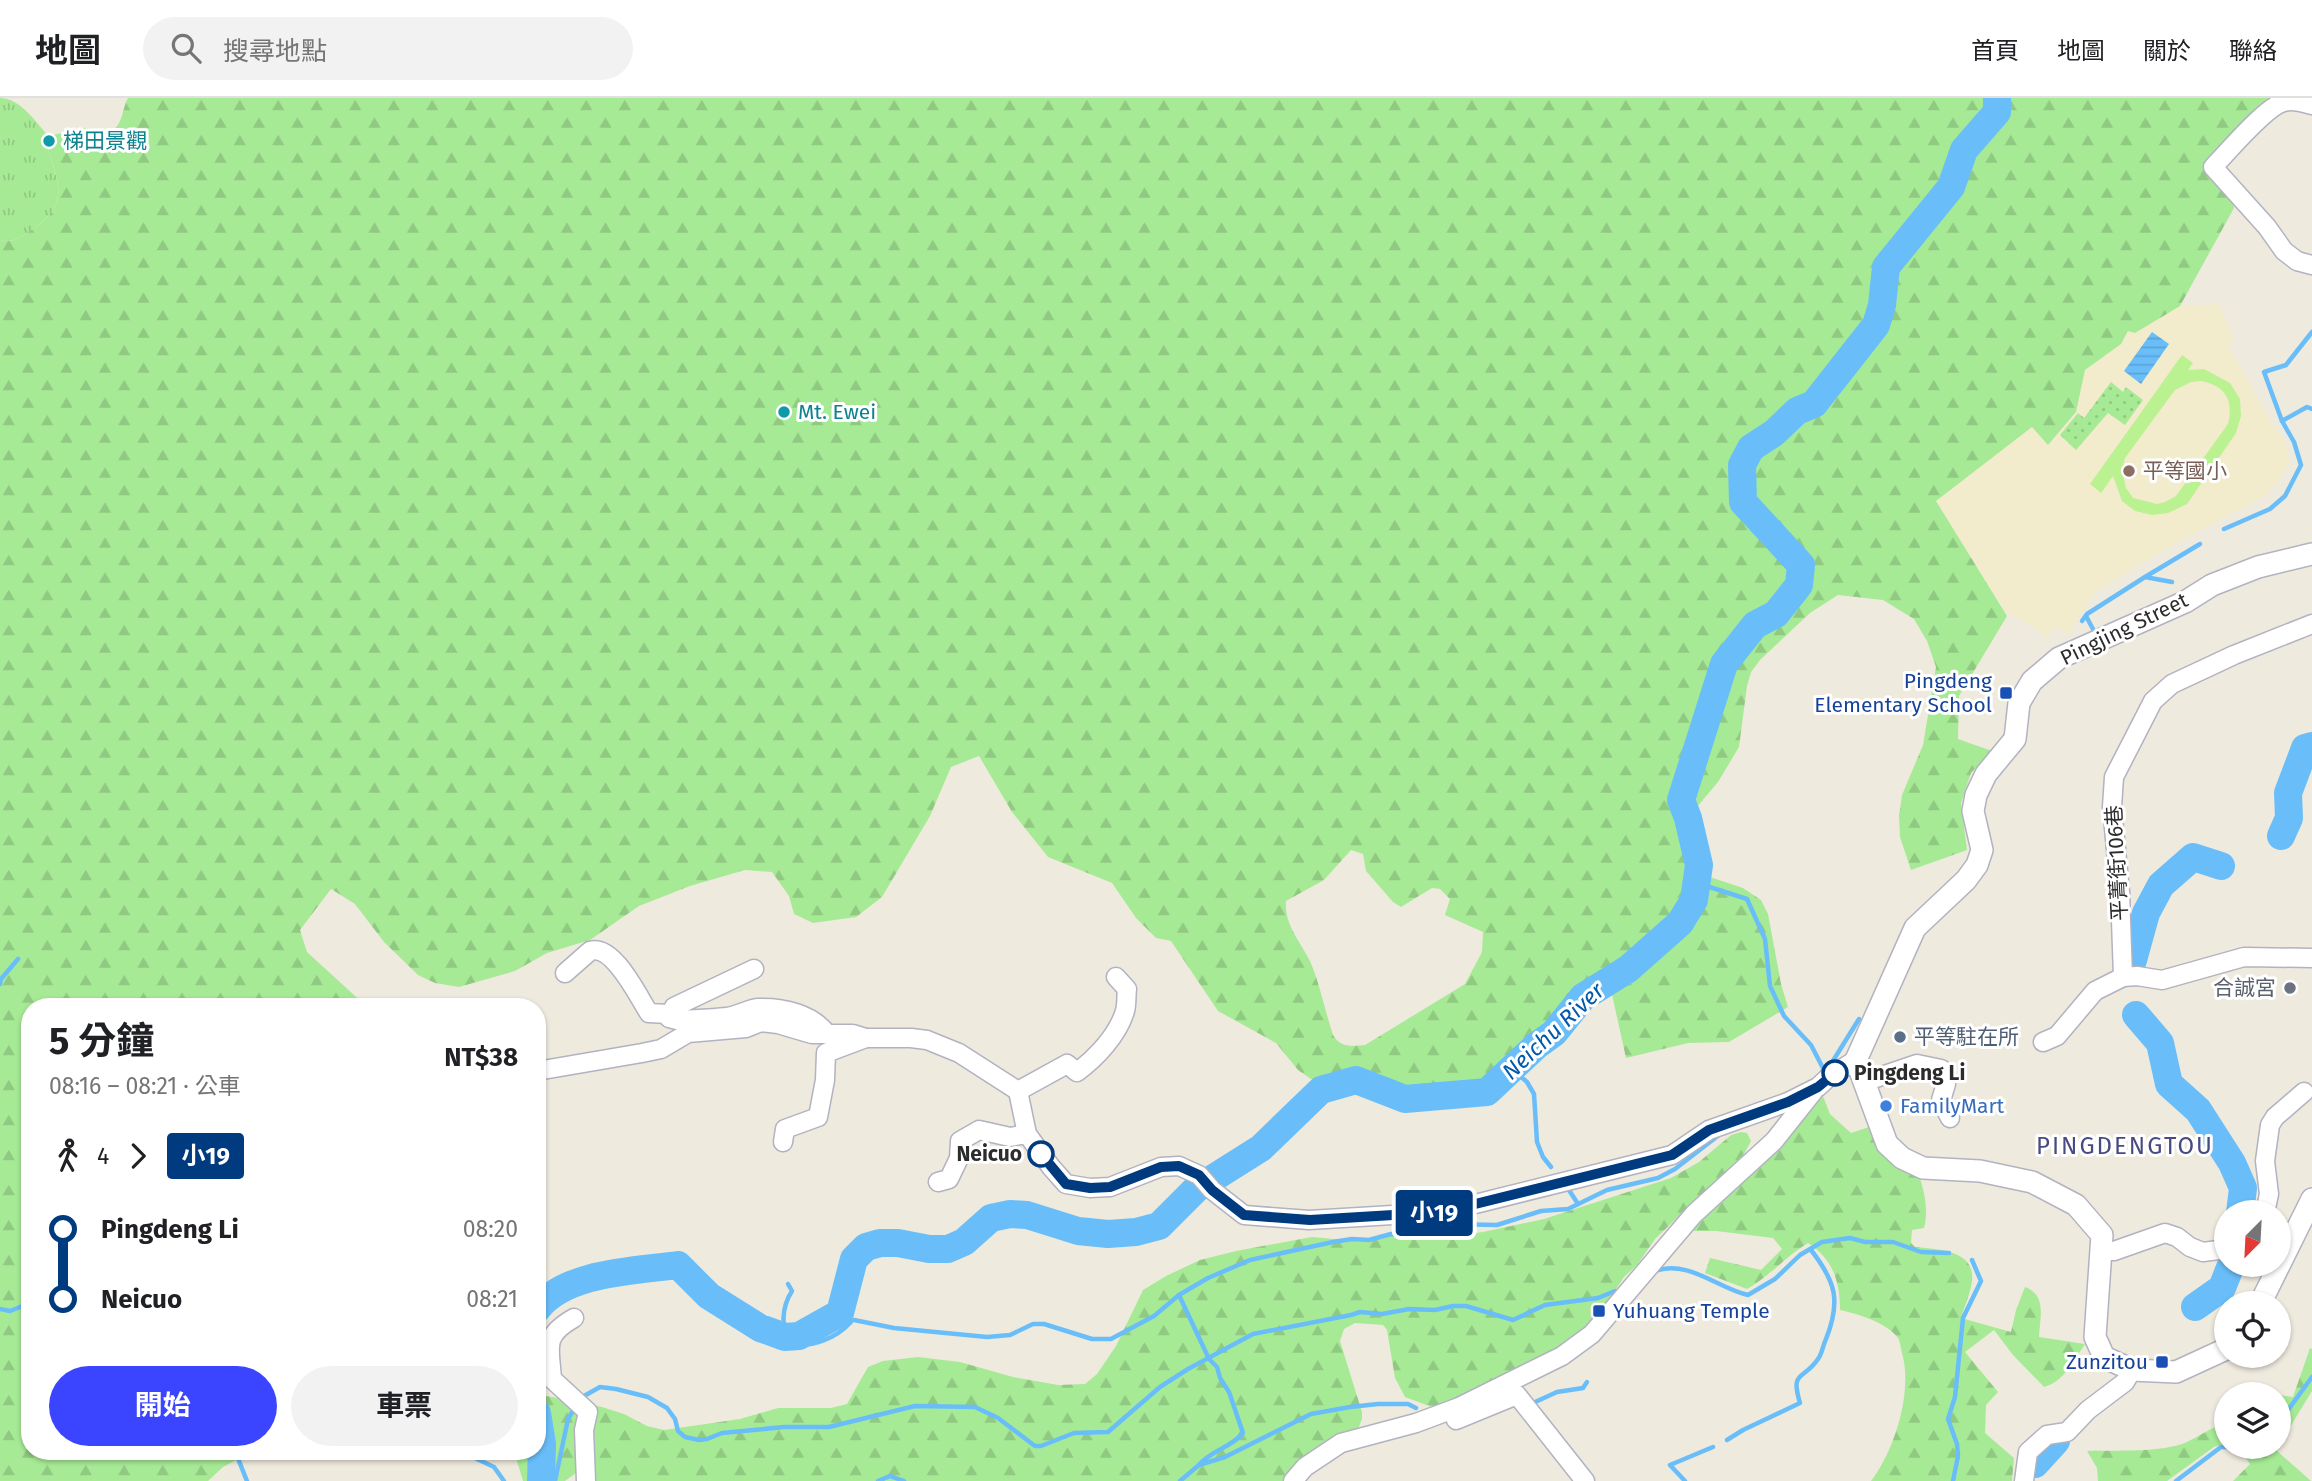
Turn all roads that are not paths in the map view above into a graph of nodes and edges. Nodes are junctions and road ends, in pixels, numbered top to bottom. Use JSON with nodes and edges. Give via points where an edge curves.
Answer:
{"nodes":[{"id":1,"x":2312,"y":105,"type":"edge"},
{"id":2,"x":2312,"y":265,"type":"edge"},
{"id":3,"x":2312,"y":554,"type":"edge"},
{"id":4,"x":2312,"y":624,"type":"edge"},
{"id":5,"x":2312,"y":958,"type":"edge"},
{"id":6,"x":754,"y":969,"type":"dead end"},
{"id":7,"x":565,"y":973,"type":"dead end"},
{"id":8,"x":1116,"y":977,"type":"dead end"},
{"id":9,"x":2123,"y":977,"type":"junction"},
{"id":10,"x":669,"y":1014,"type":"junction"},
{"id":11,"x":828,"y":1035,"type":"junction"},
{"id":12,"x":866,"y":1038,"type":"junction"},
{"id":13,"x":2043,"y":1042,"type":"dead end"},
{"id":14,"x":1856,"y":1060,"type":"junction"},
{"id":15,"x":546,"y":1070,"type":"edge"},
{"id":16,"x":1864,"y":1082,"type":"junction"},
{"id":17,"x":1818,"y":1087,"type":"junction"},
{"id":18,"x":1018,"y":1091,"type":"junction"},
{"id":19,"x":2304,"y":1092,"type":"dead end"},
{"id":20,"x":1950,"y":1118,"type":"dead end"},
{"id":21,"x":1027,"y":1134,"type":"junction"},
{"id":22,"x":783,"y":1142,"type":"dead end"},
{"id":23,"x":938,"y":1182,"type":"dead end"},
{"id":24,"x":2312,"y":1199,"type":"edge"},
{"id":25,"x":2268,"y":1200,"type":"edge"},
{"id":26,"x":2100,"y":1251,"type":"junction"},
{"id":27,"x":2214,"y":1251,"type":"edge"},
{"id":28,"x":2266,"y":1291,"type":"edge"},
{"id":29,"x":573,"y":1318,"type":"dead end"},
{"id":30,"x":2214,"y":1355,"type":"edge"},
{"id":31,"x":2132,"y":1370,"type":"junction"},
{"id":32,"x":1416,"y":1423,"type":"junction"},
{"id":33,"x":586,"y":1481,"type":"edge"},
{"id":34,"x":1293,"y":1481,"type":"edge"},
{"id":35,"x":1585,"y":1481,"type":"edge"},
{"id":36,"x":2024,"y":1481,"type":"edge"}],
"edges":[{"from":1,"to":2,"type":"street","via":[[2283,102],[2270,110],[2213,167],[2284,251]]},
{"from":3,"to":14,"type":"street","name":"Pingjing Street","via":[[2258,567],[2212,585],[2185,602],[2059,658],[2032,681],[2019,703],[2015,739],[1986,774],[1976,795],[1973,811],[1982,850],[1977,865],[1915,928]]},
{"from":4,"to":9,"type":"street","name":"平菁街106巷","via":[[2172,684],[2153,701],[2114,777]]},
{"from":5,"to":9,"type":"street","via":[[2244,957],[2162,980]]},
{"from":6,"to":10,"type":"street","via":[[674,1007]]},
{"from":7,"to":10,"type":"street","via":[[590,951],[605,951],[649,1013]]},
{"from":8,"to":18,"type":"street","via":[[1127,989],[1125,1012],[1092,1061],[1077,1072],[1067,1064]]},
{"from":9,"to":13,"type":"street","via":[[2095,991],[2057,1036]]},
{"from":10,"to":11,"type":"street","via":[[677,1020],[730,1017],[757,1008],[782,1009],[802,1015]]},
{"from":11,"to":12,"type":"street"},
{"from":11,"to":15,"type":"street","via":[[761,1022],[746,1028],[688,1033],[642,1054]]},
{"from":12,"to":18,"type":"street","via":[[926,1040],[959,1053]]},
{"from":12,"to":22,"type":"street","via":[[826,1053],[818,1117],[785,1129]]},
{"from":14,"to":16,"type":"street"},
{"from":14,"to":17,"type":"street"},
{"from":16,"to":20,"type":"street","via":[[1917,1064],[1941,1069],[1946,1084],[1941,1100]]},
{"from":16,"to":26,"type":"street","via":[[1888,1144],[1902,1158],[1923,1168],[1980,1171],[2032,1182],[2076,1205],[2102,1235]]},
{"from":17,"to":21,"type":"street","via":[[1709,1130],[1672,1155],[1443,1212],[1310,1220],[1244,1215],[1199,1175],[1179,1166],[1161,1167],[1110,1187],[1066,1184]]},
{"from":17,"to":32,"type":"street","via":[[1774,1141],[1694,1214],[1592,1334],[1562,1356],[1460,1407]]},
{"from":18,"to":21,"type":"street"},
{"from":19,"to":25,"type":"street","via":[[2270,1125],[2265,1161]]},
{"from":21,"to":23,"type":"street","via":[[1010,1137],[979,1130],[960,1141],[959,1158],[949,1180]]},
{"from":24,"to":28,"type":"street"},
{"from":26,"to":27,"type":"street","via":[[2114,1251],[2165,1233],[2203,1252]]},
{"from":26,"to":31,"type":"street","via":[[2095,1337],[2104,1357]]},
{"from":29,"to":33,"type":"street","via":[[557,1327],[549,1345],[552,1380],[588,1412]]},
{"from":30,"to":31,"type":"street","via":[[2176,1372]]},
{"from":31,"to":36,"type":"street","via":[[2067,1432],[2047,1435],[2028,1452]]},
{"from":32,"to":34,"type":"street","via":[[1341,1443],[1305,1467]]},
{"from":32,"to":35,"type":"street","via":[[1447,1423],[1517,1395]]}]}
